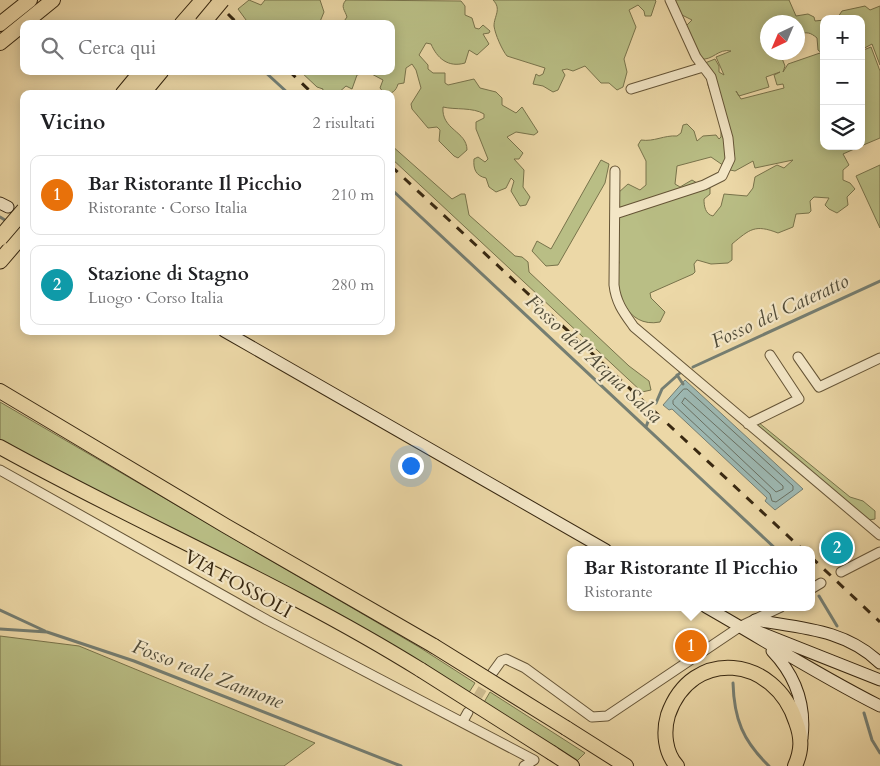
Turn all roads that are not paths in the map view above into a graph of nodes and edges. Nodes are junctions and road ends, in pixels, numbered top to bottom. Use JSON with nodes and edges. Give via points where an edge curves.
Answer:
{"nodes":[{"id":1,"x":30,"y":0,"type":"edge"},
{"id":2,"x":53,"y":0,"type":"edge"},
{"id":3,"x":203,"y":0,"type":"edge"},
{"id":4,"x":222,"y":0,"type":"edge"},
{"id":5,"x":670,"y":0,"type":"edge"},
{"id":6,"x":28,"y":20,"type":"edge"},
{"id":7,"x":186,"y":20,"type":"edge"},
{"id":8,"x":205,"y":20,"type":"edge"},
{"id":9,"x":0,"y":24,"type":"edge"},
{"id":10,"x":20,"y":27,"type":"edge"},
{"id":11,"x":0,"y":43,"type":"edge"},
{"id":12,"x":703,"y":67,"type":"junction"},
{"id":13,"x":139,"y":75,"type":"edge"},
{"id":14,"x":158,"y":75,"type":"edge"},
{"id":15,"x":632,"y":89,"type":"dead end"},
{"id":16,"x":126,"y":90,"type":"edge"},
{"id":17,"x":145,"y":90,"type":"edge"},
{"id":18,"x":615,"y":171,"type":"dead end"},
{"id":19,"x":615,"y":214,"type":"junction"},
{"id":20,"x":20,"y":215,"type":"edge"},
{"id":21,"x":0,"y":238,"type":"edge"},
{"id":22,"x":20,"y":238,"type":"edge"},
{"id":23,"x":0,"y":261,"type":"edge"},
{"id":24,"x":231,"y":335,"type":"edge"},
{"id":25,"x":770,"y":355,"type":"dead end"},
{"id":26,"x":798,"y":356,"type":"dead end"},
{"id":27,"x":880,"y":358,"type":"edge"},
{"id":28,"x":0,"y":391,"type":"edge"},
{"id":29,"x":748,"y":424,"type":"junction"},
{"id":30,"x":0,"y":446,"type":"edge"},
{"id":31,"x":0,"y":470,"type":"edge"},
{"id":32,"x":880,"y":535,"type":"edge"},
{"id":33,"x":599,"y":546,"type":"edge"},
{"id":34,"x":880,"y":552,"type":"edge"},
{"id":35,"x":841,"y":572,"type":"dead end"},
{"id":36,"x":821,"y":583,"type":"dead end"},
{"id":37,"x":815,"y":587,"type":"edge"},
{"id":38,"x":713,"y":611,"type":"edge"},
{"id":39,"x":773,"y":611,"type":"edge"},
{"id":40,"x":755,"y":620,"type":"junction"},
{"id":41,"x":741,"y":626,"type":"junction"},
{"id":42,"x":766,"y":644,"type":"junction"},
{"id":43,"x":880,"y":663,"type":"edge"},
{"id":44,"x":493,"y":672,"type":"tunnel mouth"},
{"id":45,"x":880,"y":680,"type":"edge"},
{"id":46,"x":880,"y":706,"type":"edge"},
{"id":47,"x":468,"y":712,"type":"tunnel mouth"},
{"id":48,"x":463,"y":721,"type":"junction"},
{"id":49,"x":802,"y":740,"type":"junction"},
{"id":50,"x":537,"y":763,"type":"edge"},
{"id":51,"x":524,"y":766,"type":"edge"},
{"id":52,"x":572,"y":766,"type":"edge"},
{"id":53,"x":626,"y":766,"type":"edge"},
{"id":54,"x":677,"y":766,"type":"edge"},
{"id":55,"x":795,"y":766,"type":"edge"}],
"edges":[{"from":1,"to":9,"type":"highway"},
{"from":2,"to":6,"type":"highway"},
{"from":3,"to":7,"type":"highway"},
{"from":4,"to":8,"type":"highway","bridge":true},
{"from":5,"to":12,"type":"street"},
{"from":10,"to":11,"type":"highway"},
{"from":12,"to":15,"type":"street"},
{"from":12,"to":19,"type":"street","via":[[711,77],[728,138],[730,160],[722,176],[704,186]]},
{"from":13,"to":16,"type":"highway"},
{"from":14,"to":17,"type":"highway"},
{"from":18,"to":19,"type":"street"},
{"from":19,"to":29,"type":"street","via":[[614,285],[619,306],[634,327]]},
{"from":20,"to":21,"type":"highway","bridge":true},
{"from":22,"to":23,"type":"highway"},
{"from":24,"to":33,"type":"main road"},
{"from":25,"to":29,"type":"street","via":[[799,399]]},
{"from":26,"to":27,"type":"street","via":[[819,387]]},
{"from":28,"to":53,"type":"highway","bridge":true,"via":[[218,522],[434,646]]},
{"from":29,"to":32,"type":"street"},
{"from":30,"to":52,"type":"highway","bridge":true,"via":[[129,516],[373,640]]},
{"from":31,"to":48,"type":"street","name":"VIA FOSSOLI","via":[[267,620],[434,709]]},
{"from":34,"to":35,"type":"street"},
{"from":36,"to":37,"type":"street"},
{"from":38,"to":41,"type":"main road"},
{"from":39,"to":40,"type":"street"},
{"from":40,"to":41,"type":"street"},
{"from":40,"to":43,"type":"main road","via":[[833,634],[853,643]]},
{"from":41,"to":42,"type":"main road"},
{"from":41,"to":44,"type":"street","via":[[600,718],[592,717],[525,668],[506,659]]},
{"from":41,"to":45,"type":"main road"},
{"from":42,"to":46,"type":"main road"},
{"from":42,"to":49,"type":"main road","via":[[800,695],[804,721]]},
{"from":47,"to":48,"type":"street"},
{"from":48,"to":50,"type":"street","name":"VIA FOSSOLI"},
{"from":49,"to":54,"type":"highway","via":[[791,706],[773,683],[740,667],[723,668],[690,681],[679,693],[669,713],[666,743]]},
{"from":49,"to":55,"type":"highway"},
{"from":50,"to":51,"type":"street"}]}
